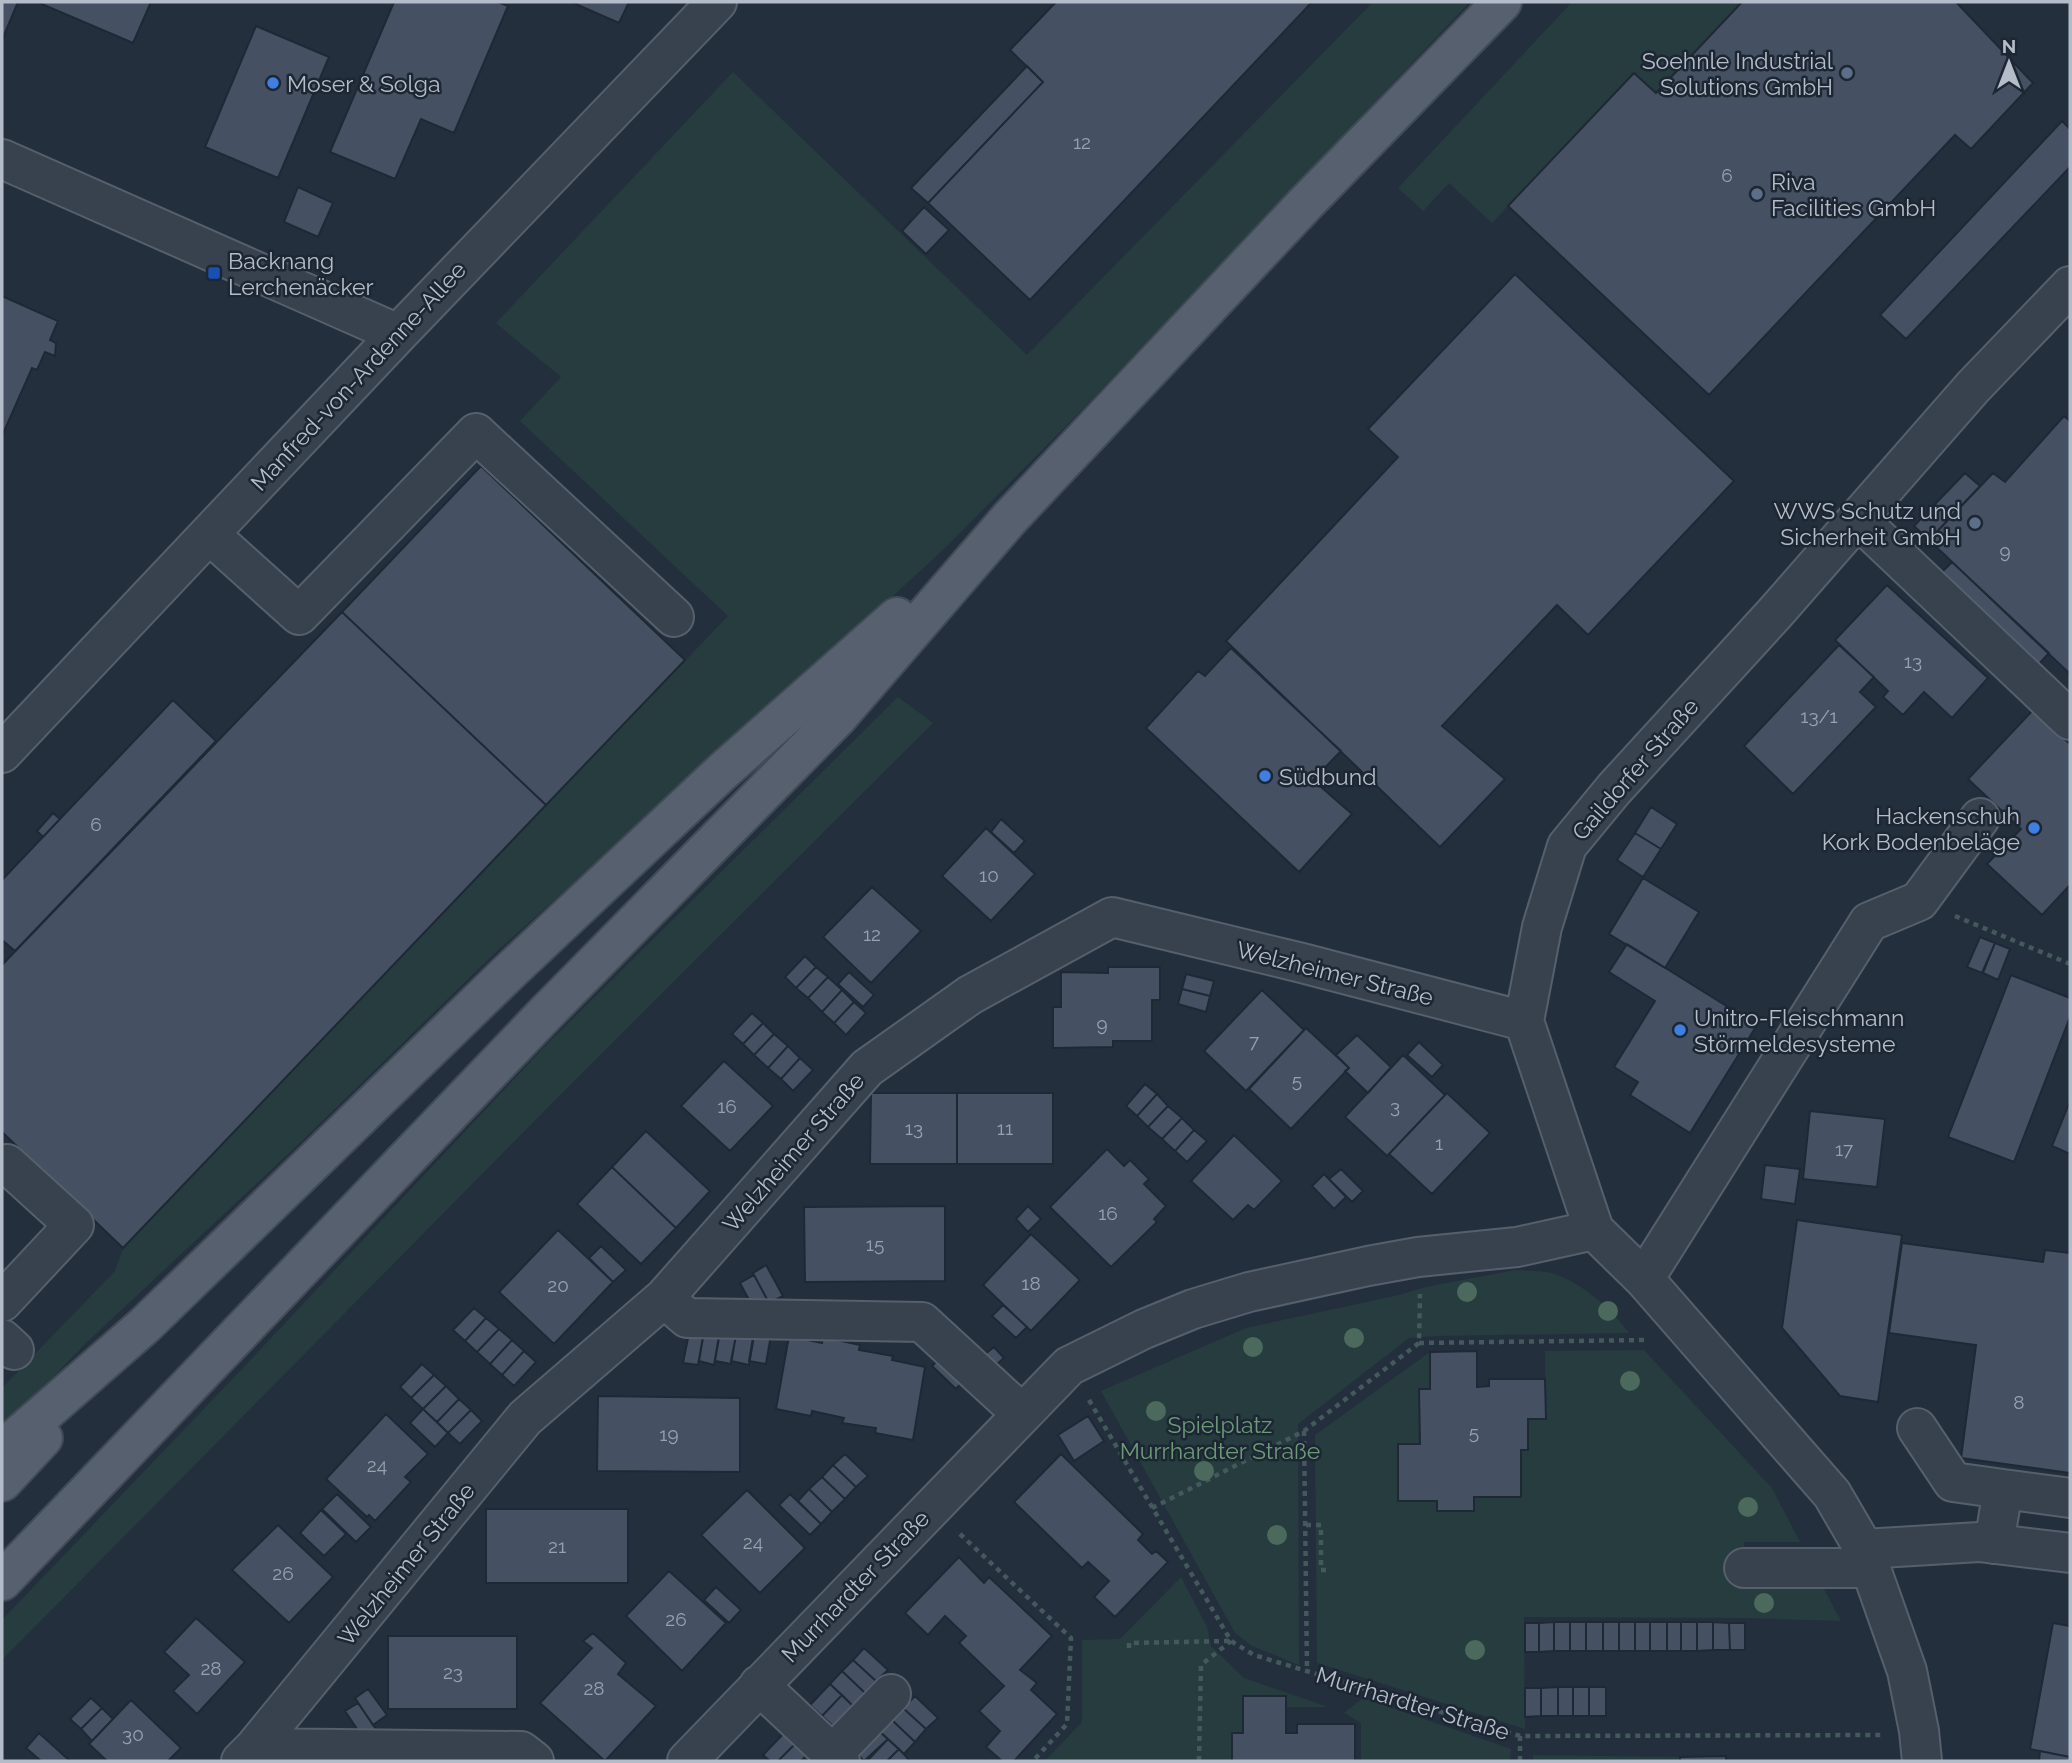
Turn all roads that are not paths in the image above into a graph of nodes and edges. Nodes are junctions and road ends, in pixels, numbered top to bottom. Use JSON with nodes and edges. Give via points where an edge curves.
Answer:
{"nodes":[{"id":1,"x":717,"y":2,"type":"edge"},
{"id":2,"x":1502,"y":2,"type":"edge"},
{"id":3,"x":2,"y":159,"type":"edge"},
{"id":4,"x":2070,"y":286,"type":"edge"},
{"id":5,"x":398,"y":334,"type":"junction"},
{"id":6,"x":1009,"y":519,"type":"junction"},
{"id":7,"x":1858,"y":519,"type":"junction"},
{"id":8,"x":209,"y":534,"type":"junction"},
{"id":9,"x":674,"y":617,"type":"dead end"},
{"id":10,"x":2070,"y":720,"type":"edge"},
{"id":11,"x":2,"y":753,"type":"edge"},
{"id":12,"x":1980,"y":818,"type":"dead end"},
{"id":13,"x":1524,"y":1021,"type":"junction"},
{"id":14,"x":3,"y":1164,"type":"edge"},
{"id":15,"x":1594,"y":1230,"type":"junction"},
{"id":16,"x":1644,"y":1279,"type":"junction"},
{"id":17,"x":664,"y":1298,"type":"junction"},
{"id":18,"x":2,"y":1302,"type":"edge"},
{"id":19,"x":145,"y":1325,"type":"junction"},
{"id":20,"x":1021,"y":1413,"type":"junction"},
{"id":21,"x":1917,"y":1428,"type":"dead end"},
{"id":22,"x":2,"y":1450,"type":"edge"},
{"id":23,"x":2,"y":1482,"type":"edge"},
{"id":24,"x":2003,"y":1489,"type":"junction"},
{"id":25,"x":2070,"y":1498,"type":"edge"},
{"id":26,"x":1994,"y":1544,"type":"junction"},
{"id":27,"x":2070,"y":1553,"type":"edge"},
{"id":28,"x":1867,"y":1559,"type":"junction"},
{"id":29,"x":1744,"y":1569,"type":"dead end"},
{"id":30,"x":2,"y":1581,"type":"edge"},
{"id":31,"x":759,"y":1685,"type":"junction"},
{"id":32,"x":891,"y":1694,"type":"dead end"},
{"id":33,"x":1920,"y":1746,"type":"edge"},
{"id":34,"x":247,"y":1755,"type":"edge"},
{"id":35,"x":836,"y":1758,"type":"edge"},
{"id":36,"x":534,"y":1761,"type":"edge"},
{"id":37,"x":687,"y":1761,"type":"edge"}],
"edges":[{"from":1,"to":5,"type":"street","name":"Manfred-von-Ardenne-Allee"},
{"from":2,"to":6,"type":"main road"},
{"from":3,"to":5,"type":"street"},
{"from":4,"to":7,"type":"street","name":"Gaildorfer Straße","via":[[1973,387]]},
{"from":5,"to":8,"type":"street","name":"Manfred-von-Ardenne-Allee"},
{"from":6,"to":19,"type":"main road","via":[[723,771]]},
{"from":6,"to":30,"type":"main road","via":[[837,718],[545,1014]]},
{"from":7,"to":10,"type":"street"},
{"from":7,"to":13,"type":"street","name":"Gaildorfer Straße","via":[[1567,846],[1542,927]]},
{"from":8,"to":9,"type":"street","via":[[299,615],[476,433]]},
{"from":8,"to":11,"type":"street","name":"Manfred-von-Ardenne-Allee"},
{"from":12,"to":16,"type":"street","via":[[1919,901],[1869,922],[1691,1220]]},
{"from":13,"to":15,"type":"street","name":"Gaildorfer Straße"},
{"from":13,"to":17,"type":"street","name":"Welzheimer Straße","via":[[1112,917],[970,995],[867,1068]]},
{"from":14,"to":18,"type":"street","via":[[74,1226]]},
{"from":15,"to":16,"type":"street"},
{"from":15,"to":20,"type":"street","name":"Murrhardter Straße","via":[[1517,1247],[1368,1266],[1194,1309],[1069,1366]]},
{"from":16,"to":28,"type":"street","via":[[1832,1494]]},
{"from":17,"to":20,"type":"street","via":[[687,1318],[922,1322]]},
{"from":17,"to":34,"type":"street","name":"Welzheimer Straße","via":[[525,1418]]},
{"from":19,"to":22,"type":"main road"},
{"from":19,"to":23,"type":"main road"},
{"from":20,"to":31,"type":"street","name":"Murrhardter Straße"},
{"from":21,"to":24,"type":"street","via":[[1953,1482]]},
{"from":24,"to":25,"type":"street"},
{"from":24,"to":26,"type":"street"},
{"from":26,"to":27,"type":"street"},
{"from":26,"to":28,"type":"street","via":[[1899,1545]]},
{"from":28,"to":29,"type":"street"},
{"from":28,"to":33,"type":"street","via":[[1907,1671]]},
{"from":31,"to":35,"type":"street"},
{"from":31,"to":37,"type":"street","name":"Murrhardter Straße"},
{"from":32,"to":35,"type":"street"},
{"from":34,"to":36,"type":"street","via":[[521,1751]]}]}
